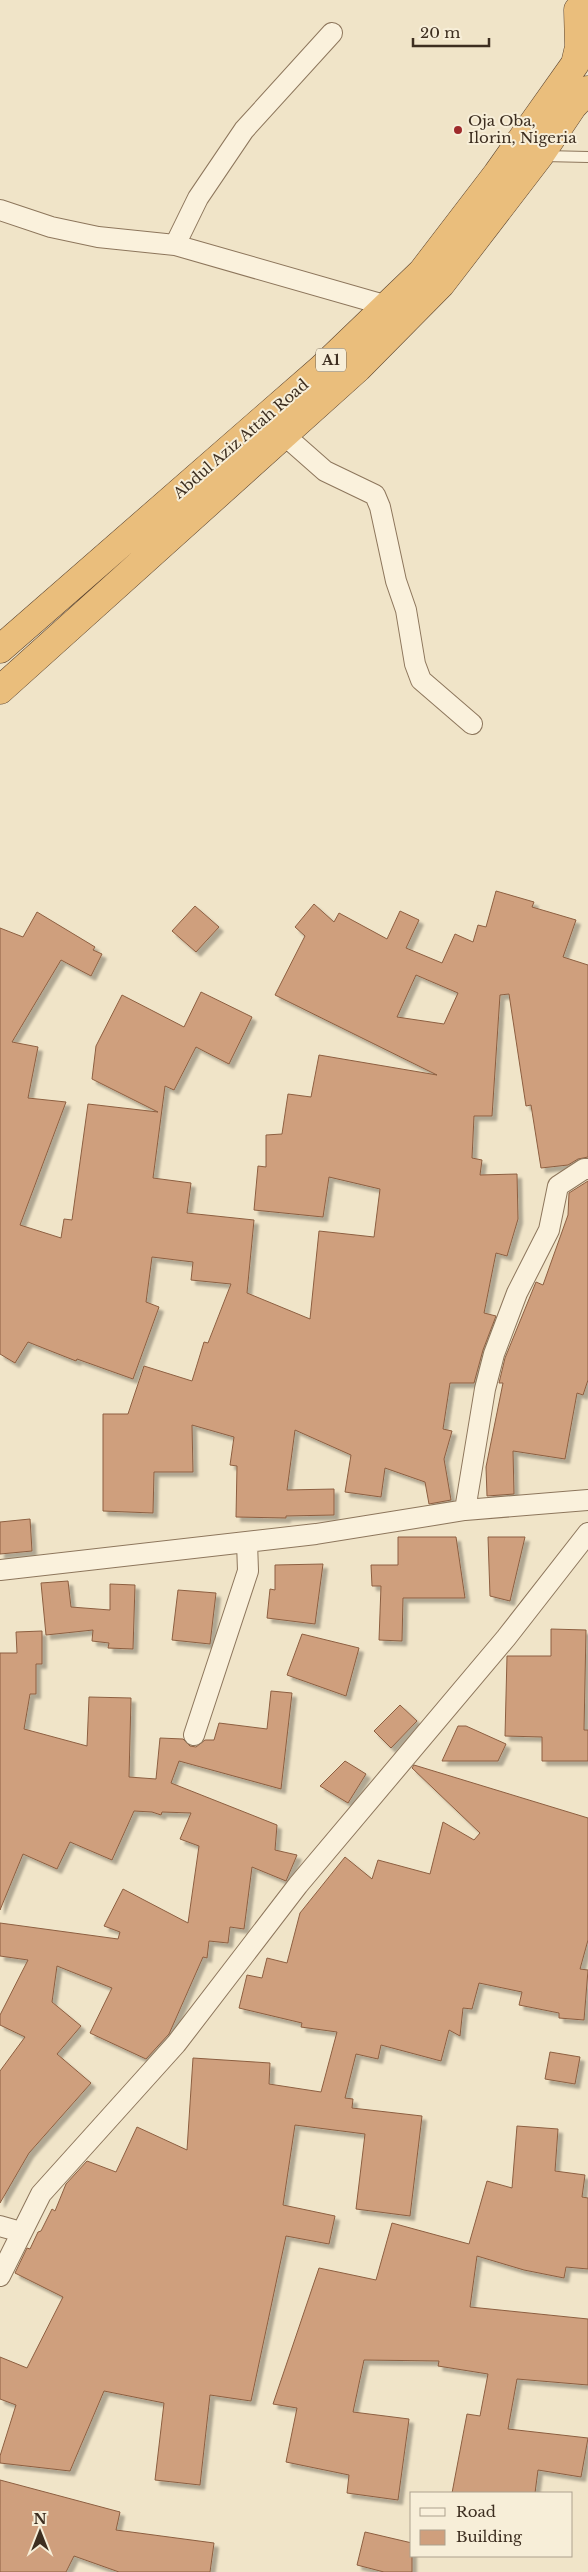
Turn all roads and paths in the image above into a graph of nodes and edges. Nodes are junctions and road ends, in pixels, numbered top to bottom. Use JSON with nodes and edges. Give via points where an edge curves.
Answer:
{"nodes":[{"id":1,"x":581,"y":15,"type":"edge"},
{"id":2,"x":332,"y":33,"type":"dead end"},
{"id":3,"x":588,"y":90,"type":"edge"},
{"id":4,"x":540,"y":156,"type":"junction"},
{"id":5,"x":588,"y":157,"type":"edge"},
{"id":6,"x":0,"y":210,"type":"edge"},
{"id":7,"x":174,"y":245,"type":"junction"},
{"id":8,"x":388,"y":306,"type":"junction"},
{"id":9,"x":283,"y":434,"type":"junction"},
{"id":10,"x":0,"y":649,"type":"edge"},
{"id":11,"x":0,"y":690,"type":"edge"},
{"id":12,"x":472,"y":724,"type":"dead end"},
{"id":13,"x":588,"y":1169,"type":"edge"},
{"id":14,"x":588,"y":1500,"type":"edge"},
{"id":15,"x":465,"y":1510,"type":"junction"},
{"id":16,"x":588,"y":1533,"type":"edge"},
{"id":17,"x":247,"y":1542,"type":"junction"},
{"id":18,"x":0,"y":1570,"type":"edge"},
{"id":19,"x":194,"y":1735,"type":"dead end"},
{"id":20,"x":0,"y":2226,"type":"edge"},
{"id":21,"x":21,"y":2232,"type":"junction"},
{"id":22,"x":0,"y":2276,"type":"edge"}],
"edges":[{"from":1,"to":8,"type":"highway","name":"Abdul Aziz Attah Road","number":"A1","via":[[575,64],[460,225],[422,272]]},
{"from":2,"to":7,"type":"street","via":[[244,130],[198,198]]},
{"from":3,"to":4,"type":"highway","name":"Abdul Aziz Attah Road","number":"A1","via":[[573,106]]},
{"from":4,"to":5,"type":"lane"},
{"from":4,"to":9,"type":"highway","name":"Abdul Aziz Attah Road","number":"A1","via":[[441,284],[358,368]]},
{"from":6,"to":7,"type":"street","via":[[98,237]]},
{"from":7,"to":8,"type":"street"},
{"from":8,"to":10,"type":"highway","name":"Abdul Aziz Attah Road","number":"A1","via":[[322,369]]},
{"from":9,"to":11,"type":"highway","name":"Abdul Aziz Attah Road","number":"A1"},
{"from":9,"to":12,"type":"street","via":[[325,471],[375,495],[421,680]]},
{"from":13,"to":15,"type":"street","via":[[558,1186],[549,1230],[517,1293],[496,1347],[485,1389]]},
{"from":14,"to":15,"type":"street"},
{"from":15,"to":17,"type":"street"},
{"from":16,"to":21,"type":"street","via":[[506,1638],[298,1885],[176,2044],[40,2194]]},
{"from":17,"to":18,"type":"street"},
{"from":17,"to":19,"type":"street","via":[[248,1571]]},
{"from":20,"to":21,"type":"street"},
{"from":21,"to":22,"type":"street"}]}
